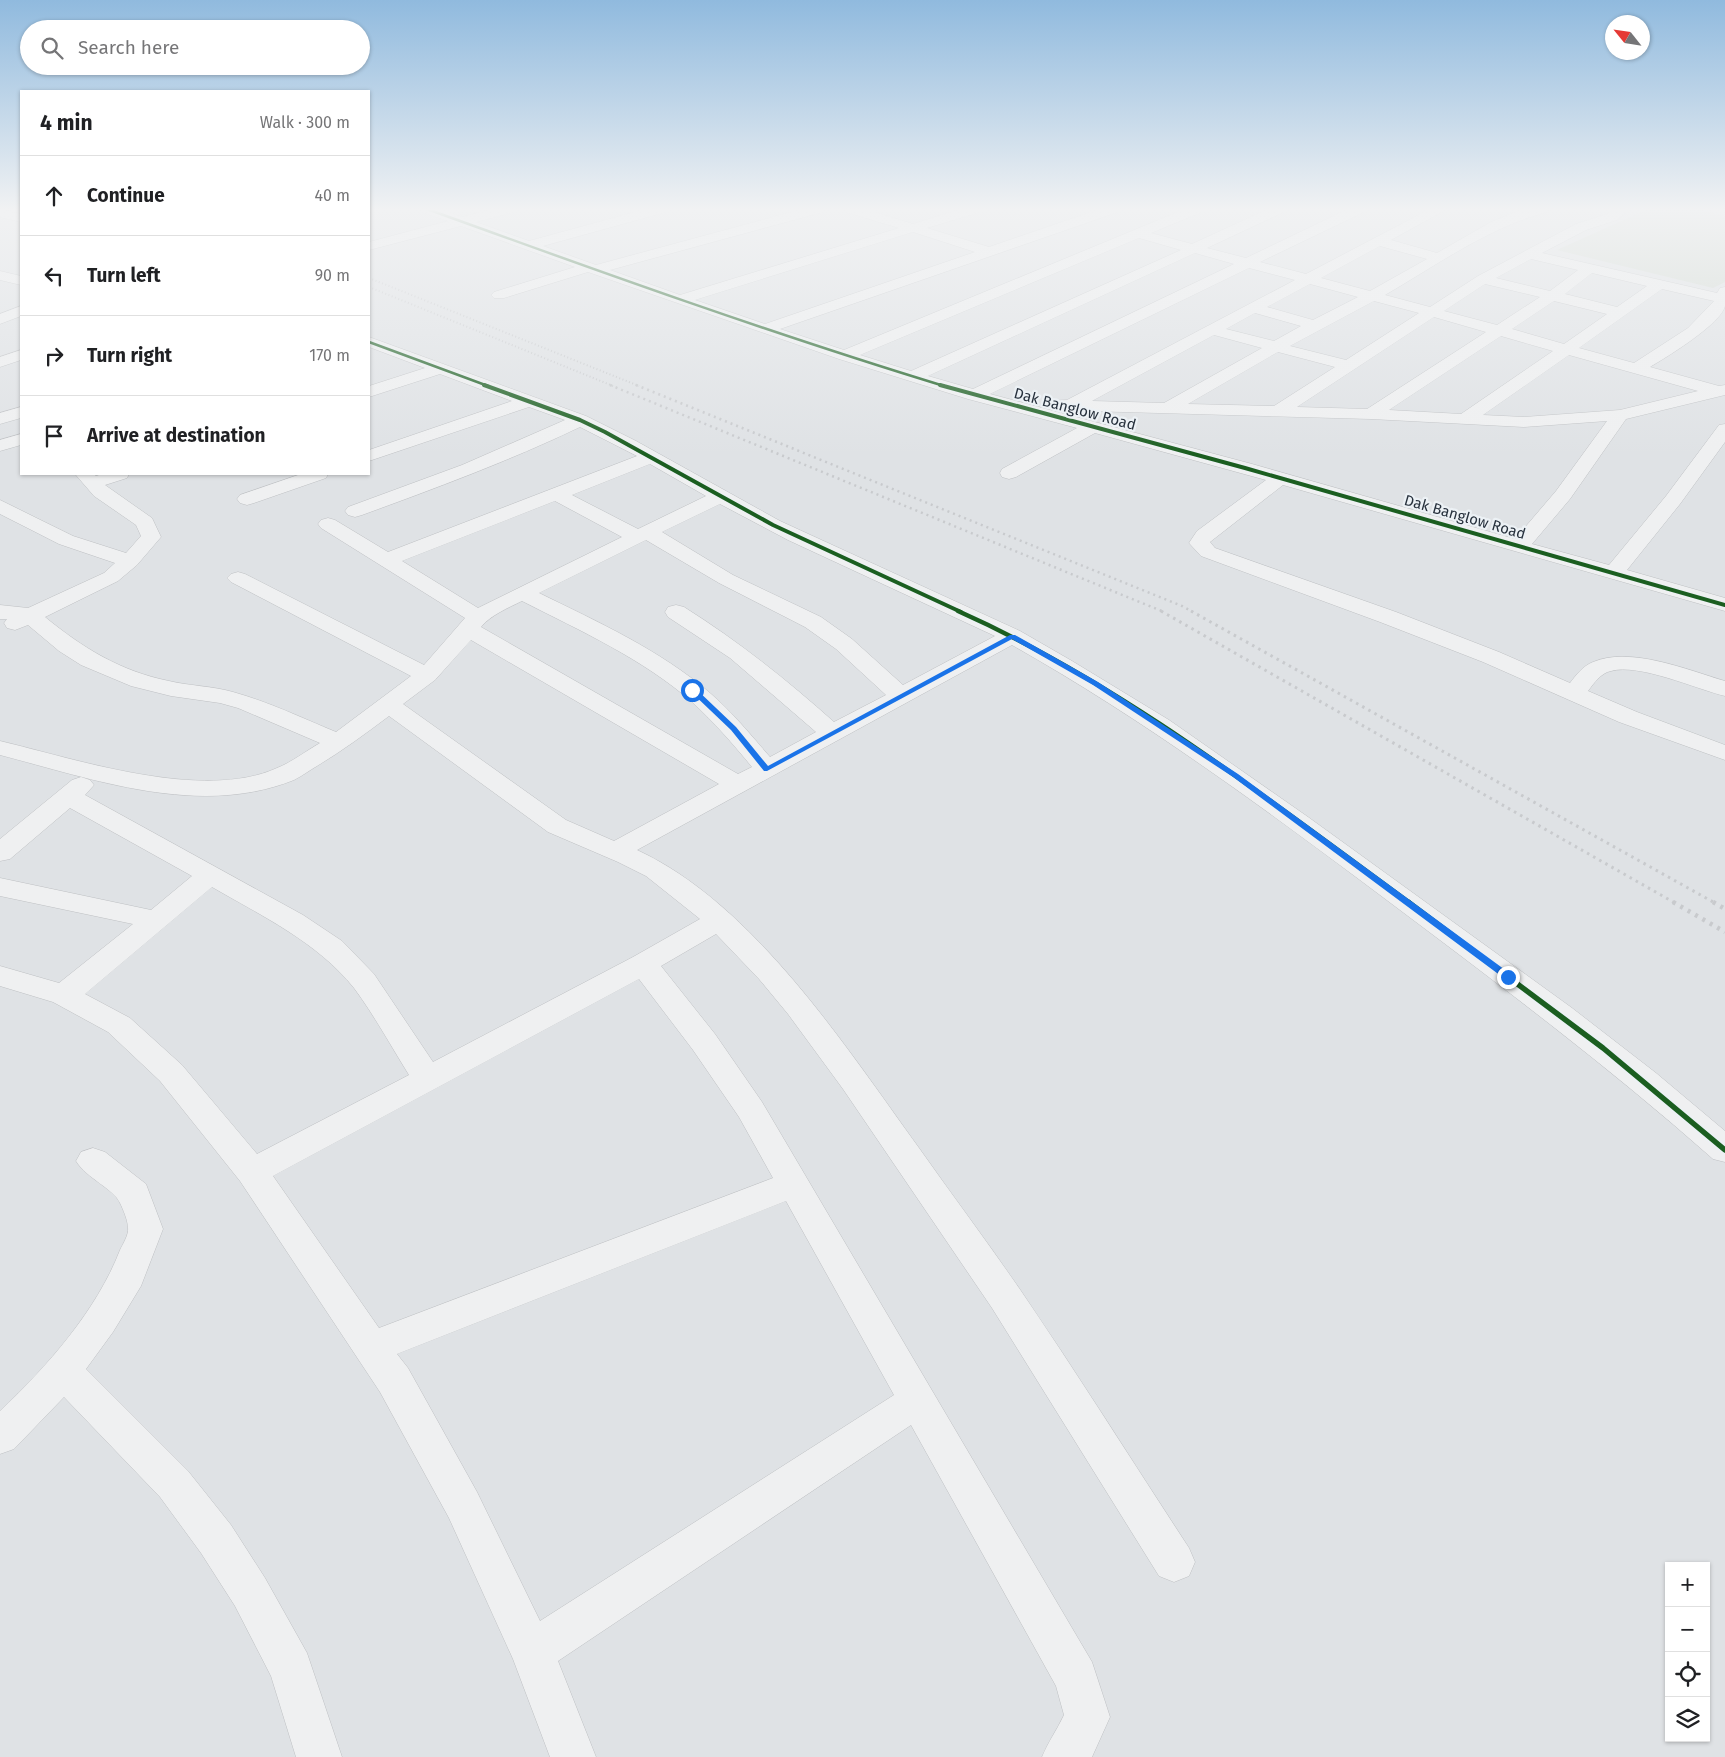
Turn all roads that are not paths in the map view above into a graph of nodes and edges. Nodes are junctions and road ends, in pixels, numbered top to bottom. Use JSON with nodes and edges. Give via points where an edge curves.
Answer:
{"nodes":[{"id":1,"x":511,"y":291,"type":"edge"},
{"id":2,"x":654,"y":291,"type":"edge"},
{"id":3,"x":709,"y":291,"type":"edge"},
{"id":4,"x":875,"y":291,"type":"edge"},
{"id":5,"x":999,"y":291,"type":"edge"},
{"id":6,"x":1099,"y":291,"type":"edge"},
{"id":7,"x":1189,"y":291,"type":"edge"},
{"id":8,"x":1285,"y":291,"type":"edge"},
{"id":9,"x":1353,"y":291,"type":"edge"},
{"id":10,"x":1380,"y":291,"type":"edge"},
{"id":11,"x":1462,"y":291,"type":"edge"},
{"id":12,"x":1537,"y":291,"type":"edge"},
{"id":13,"x":1559,"y":291,"type":"edge"},
{"id":14,"x":1650,"y":291,"type":"edge"},
{"id":15,"x":1695,"y":291,"type":"edge"},
{"id":16,"x":499,"y":295,"type":"dead end"},
{"id":17,"x":1372,"y":296,"type":"junction"},
{"id":18,"x":1551,"y":296,"type":"junction"},
{"id":19,"x":1725,"y":296,"type":"edge"},
{"id":20,"x":680,"y":300,"type":"junction"},
{"id":21,"x":1253,"y":308,"type":"junction"},
{"id":22,"x":20,"y":311,"type":"edge"},
{"id":23,"x":1432,"y":312,"type":"junction"},
{"id":24,"x":1620,"y":312,"type":"junction"},
{"id":25,"x":0,"y":319,"type":"edge"},
{"id":26,"x":1315,"y":325,"type":"junction"},
{"id":27,"x":764,"y":329,"type":"junction"},
{"id":28,"x":1213,"y":330,"type":"junction"},
{"id":29,"x":1500,"y":331,"type":"junction"},
{"id":30,"x":370,"y":344,"type":"edge"},
{"id":31,"x":1275,"y":347,"type":"junction"},
{"id":32,"x":1567,"y":349,"type":"junction"},
{"id":33,"x":20,"y":354,"type":"edge"},
{"id":34,"x":845,"y":356,"type":"junction"},
{"id":35,"x":0,"y":362,"type":"edge"},
{"id":36,"x":1348,"y":366,"type":"junction"},
{"id":37,"x":20,"y":369,"type":"edge"},
{"id":38,"x":439,"y":369,"type":"junction"},
{"id":39,"x":1636,"y":369,"type":"junction"},
{"id":40,"x":913,"y":376,"type":"junction"},
{"id":41,"x":1722,"y":391,"type":"edge"},
{"id":42,"x":370,"y":392,"type":"edge"},
{"id":43,"x":974,"y":395,"type":"junction"},
{"id":44,"x":529,"y":401,"type":"junction"},
{"id":45,"x":1012,"y":405,"type":"junction"},
{"id":46,"x":1072,"y":405,"type":"junction"},
{"id":47,"x":1166,"y":409,"type":"junction"},
{"id":48,"x":20,"y":412,"type":"edge"},
{"id":49,"x":1277,"y":412,"type":"junction"},
{"id":50,"x":1371,"y":414,"type":"junction"},
{"id":51,"x":1620,"y":415,"type":"junction"},
{"id":52,"x":0,"y":419,"type":"edge"},
{"id":53,"x":580,"y":420,"type":"junction"},
{"id":54,"x":1465,"y":420,"type":"junction"},
{"id":55,"x":1093,"y":427,"type":"junction"},
{"id":56,"x":1725,"y":429,"type":"edge"},
{"id":57,"x":20,"y":439,"type":"edge"},
{"id":58,"x":0,"y":448,"type":"edge"},
{"id":59,"x":20,"y":452,"type":"edge"},
{"id":60,"x":370,"y":456,"type":"edge"},
{"id":61,"x":652,"y":457,"type":"junction"},
{"id":62,"x":1009,"y":473,"type":"dead end"},
{"id":63,"x":112,"y":475,"type":"edge"},
{"id":64,"x":316,"y":475,"type":"edge"},
{"id":65,"x":88,"y":478,"type":"edge"},
{"id":66,"x":1280,"y":478,"type":"junction"},
{"id":67,"x":556,"y":494,"type":"junction"},
{"id":68,"x":720,"y":497,"type":"junction"},
{"id":69,"x":247,"y":499,"type":"dead end"},
{"id":70,"x":0,"y":506,"type":"edge"},
{"id":71,"x":355,"y":511,"type":"dead end"},
{"id":72,"x":328,"y":524,"type":"dead end"},
{"id":73,"x":643,"y":534,"type":"junction"},
{"id":74,"x":1519,"y":546,"type":"junction"},
{"id":75,"x":387,"y":560,"type":"junction"},
{"id":76,"x":130,"y":562,"type":"junction"},
{"id":77,"x":1615,"y":572,"type":"junction"},
{"id":78,"x":238,"y":578,"type":"dead end"},
{"id":79,"x":522,"y":593,"type":"junction"},
{"id":80,"x":1723,"y":600,"type":"edge"},
{"id":81,"x":0,"y":612,"type":"edge"},
{"id":82,"x":676,"y":612,"type":"dead end"},
{"id":83,"x":29,"y":616,"type":"junction"},
{"id":84,"x":472,"y":623,"type":"junction"},
{"id":85,"x":0,"y":631,"type":"edge"},
{"id":86,"x":1012,"y":636,"type":"junction"},
{"id":87,"x":427,"y":675,"type":"junction"},
{"id":88,"x":1725,"y":689,"type":"edge"},
{"id":89,"x":1574,"y":692,"type":"junction"},
{"id":90,"x":901,"y":696,"type":"junction"},
{"id":91,"x":389,"y":704,"type":"junction"},
{"id":92,"x":833,"y":734,"type":"junction"},
{"id":93,"x":339,"y":742,"type":"junction"},
{"id":94,"x":0,"y":748,"type":"edge"},
{"id":95,"x":1725,"y":753,"type":"edge"},
{"id":96,"x":767,"y":769,"type":"junction"},
{"id":97,"x":95,"y":773,"type":"junction"},
{"id":98,"x":739,"y":785,"type":"junction"},
{"id":99,"x":68,"y":796,"type":"junction"},
{"id":100,"x":615,"y":851,"type":"junction"},
{"id":101,"x":0,"y":853,"type":"edge"},
{"id":102,"x":209,"y":875,"type":"junction"},
{"id":103,"x":0,"y":887,"type":"edge"},
{"id":104,"x":155,"y":920,"type":"junction"},
{"id":105,"x":719,"y":920,"type":"junction"},
{"id":106,"x":643,"y":964,"type":"junction"},
{"id":107,"x":0,"y":976,"type":"edge"},
{"id":108,"x":64,"y":995,"type":"junction"},
{"id":109,"x":427,"y":1078,"type":"junction"},
{"id":110,"x":1725,"y":1150,"type":"edge"},
{"id":111,"x":93,"y":1161,"type":"dead end"},
{"id":112,"x":252,"y":1172,"type":"junction"},
{"id":113,"x":792,"y":1185,"type":"junction"},
{"id":114,"x":372,"y":1347,"type":"junction"},
{"id":115,"x":63,"y":1371,"type":"junction"},
{"id":116,"x":916,"y":1401,"type":"junction"},
{"id":117,"x":0,"y":1438,"type":"edge"},
{"id":118,"x":1174,"y":1562,"type":"dead end"},
{"id":119,"x":532,"y":1652,"type":"junction"},
{"id":120,"x":319,"y":1757,"type":"edge"},
{"id":121,"x":573,"y":1757,"type":"edge"},
{"id":122,"x":1065,"y":1757,"type":"edge"}],
"edges":[{"from":1,"to":16,"type":"street"},
{"from":2,"to":20,"type":"street","name":"Dak Banglow Road"},
{"from":3,"to":20,"type":"street"},
{"from":4,"to":27,"type":"street"},
{"from":5,"to":34,"type":"street"},
{"from":6,"to":40,"type":"street"},
{"from":7,"to":43,"type":"street"},
{"from":8,"to":21,"type":"street"},
{"from":9,"to":17,"type":"street"},
{"from":10,"to":17,"type":"street"},
{"from":11,"to":23,"type":"street"},
{"from":12,"to":18,"type":"street"},
{"from":13,"to":18,"type":"street"},
{"from":14,"to":24,"type":"street"},
{"from":15,"to":19,"type":"street"},
{"from":17,"to":23,"type":"street"},
{"from":17,"to":26,"type":"street"},
{"from":18,"to":24,"type":"street"},
{"from":18,"to":29,"type":"street"},
{"from":19,"to":39,"type":"street","via":[[1694,331]]},
{"from":20,"to":27,"type":"street","name":"Dak Banglow Road"},
{"from":21,"to":26,"type":"street"},
{"from":21,"to":28,"type":"street"},
{"from":22,"to":25,"type":"street"},
{"from":23,"to":29,"type":"street"},
{"from":23,"to":36,"type":"street"},
{"from":24,"to":32,"type":"street"},
{"from":26,"to":31,"type":"street"},
{"from":27,"to":34,"type":"street","name":"Dak Banglow Road"},
{"from":28,"to":31,"type":"street"},
{"from":28,"to":46,"type":"street"},
{"from":29,"to":32,"type":"street"},
{"from":29,"to":50,"type":"street"},
{"from":30,"to":38,"type":"street"},
{"from":31,"to":36,"type":"street"},
{"from":31,"to":47,"type":"street"},
{"from":32,"to":39,"type":"street"},
{"from":32,"to":54,"type":"street"},
{"from":33,"to":35,"type":"street"},
{"from":34,"to":40,"type":"street","name":"Dak Banglow Road"},
{"from":35,"to":37,"type":"street"},
{"from":36,"to":49,"type":"street"},
{"from":38,"to":42,"type":"street"},
{"from":38,"to":44,"type":"street"},
{"from":39,"to":41,"type":"street"},
{"from":40,"to":43,"type":"street","name":"Dak Banglow Road"},
{"from":41,"to":51,"type":"street"},
{"from":43,"to":45,"type":"street","name":"Dak Banglow Road"},
{"from":44,"to":53,"type":"street"},
{"from":44,"to":60,"type":"street"},
{"from":45,"to":46,"type":"street"},
{"from":45,"to":55,"type":"street","name":"Dak Banglow Road"},
{"from":46,"to":47,"type":"street"},
{"from":47,"to":49,"type":"street"},
{"from":48,"to":52,"type":"street"},
{"from":49,"to":50,"type":"street"},
{"from":50,"to":54,"type":"street"},
{"from":51,"to":54,"type":"street","via":[[1524,422]]},
{"from":51,"to":74,"type":"street","via":[[1563,494]]},
{"from":53,"to":61,"type":"street"},
{"from":53,"to":71,"type":"street","via":[[476,467]]},
{"from":55,"to":62,"type":"street"},
{"from":55,"to":66,"type":"street","name":"Dak Banglow Road"},
{"from":56,"to":77,"type":"street"},
{"from":57,"to":58,"type":"street"},
{"from":58,"to":59,"type":"street"},
{"from":61,"to":67,"type":"street"},
{"from":61,"to":68,"type":"street"},
{"from":63,"to":65,"type":"street"},
{"from":64,"to":69,"type":"street"},
{"from":65,"to":76,"type":"street","via":[[101,492],[145,522],[151,537]]},
{"from":66,"to":74,"type":"street","name":"Dak Banglow Road"},
{"from":66,"to":89,"type":"street","via":[[1204,535],[1199,543],[1208,552],[1491,656]]},
{"from":67,"to":73,"type":"street"},
{"from":67,"to":75,"type":"street"},
{"from":68,"to":73,"type":"street"},
{"from":68,"to":86,"type":"street","via":[[775,526]]},
{"from":70,"to":76,"type":"street","via":[[66,540]]},
{"from":72,"to":75,"type":"street"},
{"from":73,"to":79,"type":"street"},
{"from":73,"to":90,"type":"street","via":[[813,622],[844,644]]},
{"from":74,"to":77,"type":"street","name":"Dak Banglow Road"},
{"from":75,"to":84,"type":"street"},
{"from":76,"to":83,"type":"street","via":[[111,577]]},
{"from":77,"to":80,"type":"street","name":"Dak Banglow Road"},
{"from":78,"to":87,"type":"street"},
{"from":79,"to":84,"type":"street"},
{"from":79,"to":96,"type":"street","via":[[669,672],[727,722]]},
{"from":81,"to":83,"type":"street"},
{"from":82,"to":92,"type":"street","via":[[730,646]]},
{"from":83,"to":85,"type":"street"},
{"from":83,"to":93,"type":"street","via":[[67,646],[114,671],[171,689],[223,696],[246,703]]},
{"from":84,"to":87,"type":"street"},
{"from":84,"to":98,"type":"street"},
{"from":86,"to":90,"type":"street"},
{"from":86,"to":110,"type":"street","via":[[1096,684],[1236,776],[1608,1051]]},
{"from":87,"to":91,"type":"street"},
{"from":88,"to":89,"type":"street","via":[[1617,662],[1603,665]]},
{"from":89,"to":95,"type":"street","via":[[1628,717]]},
{"from":90,"to":92,"type":"street"},
{"from":91,"to":93,"type":"street"},
{"from":91,"to":100,"type":"street","via":[[557,826]]},
{"from":92,"to":96,"type":"street"},
{"from":93,"to":97,"type":"street","via":[[286,774],[251,784],[217,788],[168,786]]},
{"from":94,"to":97,"type":"street"},
{"from":96,"to":98,"type":"street"},
{"from":97,"to":99,"type":"street"},
{"from":98,"to":100,"type":"street"},
{"from":99,"to":101,"type":"street"},
{"from":99,"to":102,"type":"street"},
{"from":100,"to":105,"type":"street","via":[[640,860],[666,876]]},
{"from":102,"to":104,"type":"street"},
{"from":102,"to":109,"type":"street","via":[[293,921],[332,948],[364,981]]},
{"from":103,"to":104,"type":"street"},
{"from":104,"to":108,"type":"street"},
{"from":105,"to":106,"type":"street"},
{"from":105,"to":118,"type":"street","via":[[772,973],[850,1074],[1005,1297]]},
{"from":106,"to":109,"type":"street"},
{"from":106,"to":113,"type":"street","via":[[731,1080]]},
{"from":107,"to":108,"type":"street"},
{"from":108,"to":112,"type":"street","via":[[119,1025],[171,1073]]},
{"from":109,"to":112,"type":"street"},
{"from":111,"to":115,"type":"street","via":[[134,1193],[146,1229],[128,1276]]},
{"from":112,"to":114,"type":"street"},
{"from":113,"to":114,"type":"street"},
{"from":113,"to":116,"type":"street"},
{"from":114,"to":119,"type":"street","via":[[394,1380],[463,1505]]},
{"from":115,"to":117,"type":"street"},
{"from":115,"to":120,"type":"street","via":[[174,1484],[216,1539],[250,1592],[291,1669]]},
{"from":116,"to":119,"type":"street"},
{"from":116,"to":122,"type":"street","via":[[1076,1678],[1086,1717]]},
{"from":119,"to":121,"type":"street"}]}
